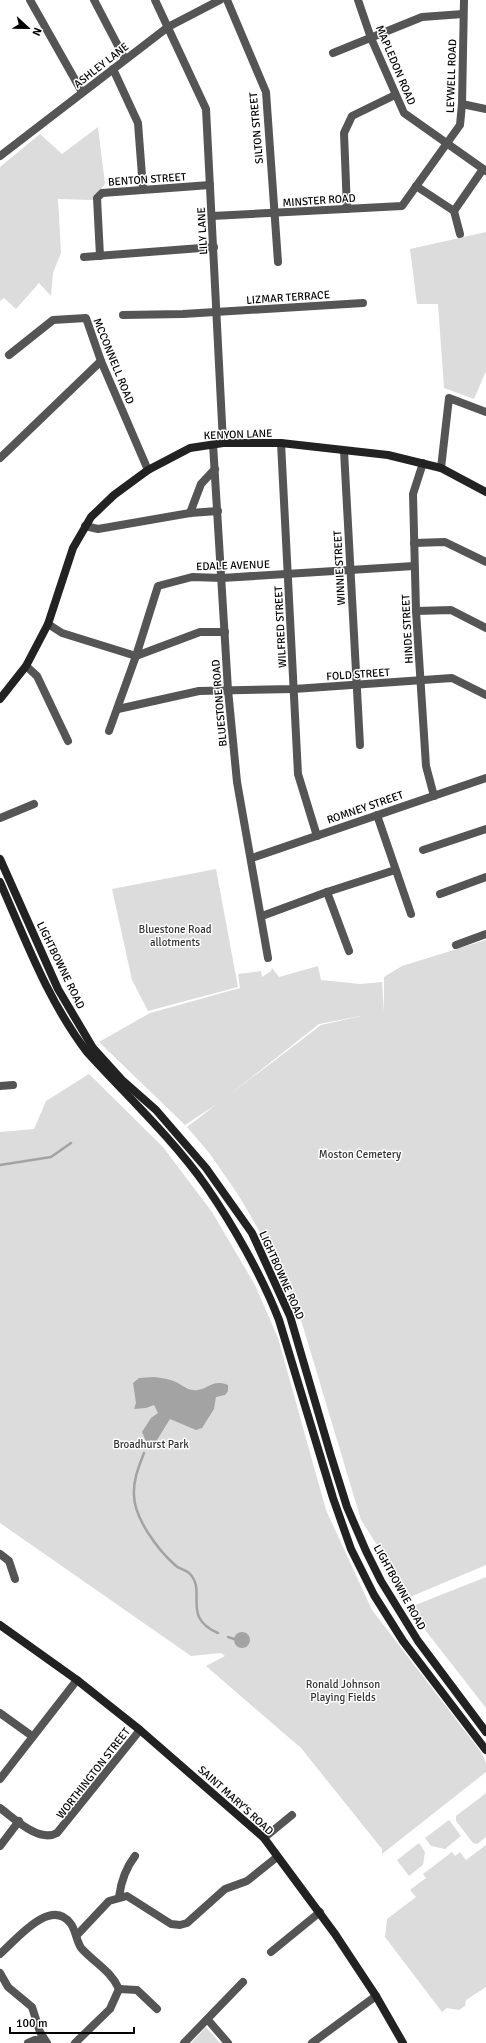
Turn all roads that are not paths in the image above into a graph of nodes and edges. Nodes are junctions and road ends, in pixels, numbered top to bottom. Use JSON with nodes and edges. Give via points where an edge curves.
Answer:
{"nodes":[{"id":1,"x":30,"y":0,"type":"edge"},
{"id":2,"x":94,"y":0,"type":"edge"},
{"id":3,"x":154,"y":0,"type":"edge"},
{"id":4,"x":220,"y":0,"type":"edge"},
{"id":5,"x":227,"y":0,"type":"edge"},
{"id":6,"x":358,"y":0,"type":"edge"},
{"id":7,"x":464,"y":0,"type":"edge"},
{"id":8,"x":463,"y":14,"type":"junction"},
{"id":9,"x":168,"y":27,"type":"junction"},
{"id":10,"x":371,"y":38,"type":"junction"},
{"id":11,"x":333,"y":53,"type":"dead end"},
{"id":12,"x":125,"y":59,"type":"junction"},
{"id":13,"x":113,"y":69,"type":"junction"},
{"id":14,"x":82,"y":92,"type":"junction"},
{"id":15,"x":395,"y":95,"type":"junction"},
{"id":16,"x":462,"y":104,"type":"junction"},
{"id":17,"x":486,"y":109,"type":"edge"},
{"id":18,"x":446,"y":144,"type":"junction"},
{"id":19,"x":0,"y":156,"type":"edge"},
{"id":20,"x":484,"y":170,"type":"edge"},
{"id":21,"x":210,"y":185,"type":"junction"},
{"id":22,"x":416,"y":186,"type":"junction"},
{"id":23,"x":143,"y":190,"type":"junction"},
{"id":24,"x":347,"y":209,"type":"junction"},
{"id":25,"x":454,"y":211,"type":"junction"},
{"id":26,"x":274,"y":214,"type":"junction"},
{"id":27,"x":212,"y":216,"type":"junction"},
{"id":28,"x":460,"y":234,"type":"dead end"},
{"id":29,"x":214,"y":247,"type":"junction"},
{"id":30,"x":100,"y":256,"type":"junction"},
{"id":31,"x":84,"y":257,"type":"dead end"},
{"id":32,"x":278,"y":262,"type":"dead end"},
{"id":33,"x":363,"y":303,"type":"dead end"},
{"id":34,"x":215,"y":312,"type":"junction"},
{"id":35,"x":123,"y":315,"type":"dead end"},
{"id":36,"x":9,"y":354,"type":"dead end"},
{"id":37,"x":101,"y":361,"type":"junction"},
{"id":38,"x":486,"y":412,"type":"edge"},
{"id":39,"x":223,"y":443,"type":"junction"},
{"id":40,"x":281,"y":443,"type":"junction"},
{"id":41,"x":213,"y":444,"type":"junction"},
{"id":42,"x":344,"y":451,"type":"junction"},
{"id":43,"x":0,"y":458,"type":"edge"},
{"id":44,"x":423,"y":463,"type":"junction"},
{"id":45,"x":441,"y":468,"type":"junction"},
{"id":46,"x":148,"y":470,"type":"junction"},
{"id":47,"x":215,"y":470,"type":"junction"},
{"id":48,"x":486,"y":492,"type":"edge"},
{"id":49,"x":218,"y":511,"type":"junction"},
{"id":50,"x":190,"y":513,"type":"junction"},
{"id":51,"x":85,"y":526,"type":"junction"},
{"id":52,"x":414,"y":543,"type":"junction"},
{"id":53,"x":486,"y":562,"type":"edge"},
{"id":54,"x":414,"y":566,"type":"junction"},
{"id":55,"x":349,"y":569,"type":"junction"},
{"id":56,"x":288,"y":574,"type":"junction"},
{"id":57,"x":222,"y":578,"type":"junction"},
{"id":58,"x":416,"y":611,"type":"junction"},
{"id":59,"x":48,"y":624,"type":"junction"},
{"id":60,"x":486,"y":628,"type":"edge"},
{"id":61,"x":225,"y":632,"type":"junction"},
{"id":62,"x":136,"y":656,"type":"junction"},
{"id":63,"x":26,"y":666,"type":"junction"},
{"id":64,"x":421,"y":681,"type":"junction"},
{"id":65,"x":357,"y":684,"type":"junction"},
{"id":66,"x":294,"y":689,"type":"junction"},
{"id":67,"x":228,"y":690,"type":"junction"},
{"id":68,"x":486,"y":695,"type":"edge"},
{"id":69,"x":0,"y":700,"type":"edge"},
{"id":70,"x":118,"y":709,"type":"junction"},
{"id":71,"x":109,"y":731,"type":"dead end"},
{"id":72,"x":68,"y":741,"type":"dead end"},
{"id":73,"x":360,"y":745,"type":"dead end"},
{"id":74,"x":486,"y":778,"type":"edge"},
{"id":75,"x":434,"y":796,"type":"junction"},
{"id":76,"x":34,"y":804,"type":"dead end"},
{"id":77,"x":377,"y":815,"type":"junction"},
{"id":78,"x":0,"y":818,"type":"edge"},
{"id":79,"x":486,"y":829,"type":"edge"},
{"id":80,"x":317,"y":836,"type":"junction"},
{"id":81,"x":423,"y":850,"type":"dead end"},
{"id":82,"x":252,"y":858,"type":"junction"},
{"id":83,"x":0,"y":859,"type":"edge"},
{"id":84,"x":395,"y":870,"type":"junction"},
{"id":85,"x":486,"y":877,"type":"edge"},
{"id":86,"x":0,"y":882,"type":"edge"},
{"id":87,"x":328,"y":892,"type":"junction"},
{"id":88,"x":440,"y":894,"type":"dead end"},
{"id":89,"x":411,"y":914,"type":"dead end"},
{"id":90,"x":262,"y":916,"type":"junction"},
{"id":91,"x":486,"y":934,"type":"edge"},
{"id":92,"x":456,"y":945,"type":"dead end"},
{"id":93,"x":348,"y":951,"type":"dead end"},
{"id":94,"x":268,"y":958,"type":"dead end"},
{"id":95,"x":13,"y":1085,"type":"dead end"},
{"id":96,"x":0,"y":1086,"type":"edge"},
{"id":97,"x":0,"y":1554,"type":"edge"},
{"id":98,"x":15,"y":1579,"type":"dead end"},
{"id":99,"x":0,"y":1625,"type":"edge"},
{"id":100,"x":77,"y":1680,"type":"junction"},
{"id":101,"x":0,"y":1713,"type":"edge"},
{"id":102,"x":140,"y":1730,"type":"junction"},
{"id":103,"x":486,"y":1732,"type":"edge"},
{"id":104,"x":32,"y":1736,"type":"junction"},
{"id":105,"x":486,"y":1750,"type":"edge"},
{"id":106,"x":0,"y":1779,"type":"edge"},
{"id":107,"x":0,"y":1808,"type":"edge"},
{"id":108,"x":292,"y":1815,"type":"dead end"},
{"id":109,"x":19,"y":1821,"type":"junction"},
{"id":110,"x":264,"y":1838,"type":"junction"},
{"id":111,"x":0,"y":1846,"type":"edge"},
{"id":112,"x":135,"y":1856,"type":"dead end"},
{"id":113,"x":277,"y":1857,"type":"junction"},
{"id":114,"x":119,"y":1897,"type":"junction"},
{"id":115,"x":320,"y":1912,"type":"junction"},
{"id":116,"x":77,"y":1935,"type":"junction"},
{"id":117,"x":271,"y":1952,"type":"dead end"},
{"id":118,"x":0,"y":1954,"type":"edge"},
{"id":119,"x":0,"y":1973,"type":"edge"},
{"id":120,"x":243,"y":1982,"type":"dead end"},
{"id":121,"x":119,"y":1989,"type":"junction"},
{"id":122,"x":376,"y":1996,"type":"junction"},
{"id":123,"x":157,"y":2009,"type":"dead end"},
{"id":124,"x":208,"y":2020,"type":"junction"},
{"id":125,"x":46,"y":2042,"type":"edge"},
{"id":126,"x":28,"y":2043,"type":"edge"},
{"id":127,"x":75,"y":2043,"type":"edge"},
{"id":128,"x":184,"y":2043,"type":"edge"},
{"id":129,"x":228,"y":2043,"type":"edge"},
{"id":130,"x":312,"y":2043,"type":"edge"},
{"id":131,"x":403,"y":2043,"type":"edge"}],
"edges":[{"from":1,"to":14,"type":"street"},
{"from":2,"to":12,"type":"street"},
{"from":3,"to":9,"type":"street","name":"LILY LANE"},
{"from":4,"to":9,"type":"street","name":"ASHLEY LANE"},
{"from":5,"to":26,"type":"street","name":"SILTON STREET","via":[[266,92]]},
{"from":6,"to":10,"type":"street","name":"MAPLEDON ROAD"},
{"from":7,"to":8,"type":"street","name":"LEYWELL ROAD"},
{"from":8,"to":10,"type":"street","via":[[422,17]]},
{"from":8,"to":16,"type":"street","name":"LEYWELL ROAD"},
{"from":9,"to":12,"type":"street","name":"ASHLEY LANE"},
{"from":9,"to":21,"type":"street","name":"LILY LANE","via":[[206,109]]},
{"from":10,"to":11,"type":"street"},
{"from":10,"to":15,"type":"street","name":"MAPLEDON ROAD"},
{"from":12,"to":13,"type":"street","name":"ASHLEY LANE"},
{"from":13,"to":14,"type":"street","name":"ASHLEY LANE"},
{"from":13,"to":23,"type":"street","via":[[138,123]]},
{"from":14,"to":19,"type":"street","name":"ASHLEY LANE"},
{"from":15,"to":18,"type":"street","name":"MAPLEDON ROAD","via":[[404,113]]},
{"from":15,"to":24,"type":"street","via":[[352,116],[344,133]]},
{"from":16,"to":17,"type":"street"},
{"from":16,"to":18,"type":"street","name":"LEYWELL ROAD","via":[[460,125]]},
{"from":18,"to":20,"type":"street","name":"MAPLEDON ROAD"},
{"from":18,"to":22,"type":"street","name":"LEYWELL ROAD"},
{"from":20,"to":25,"type":"street"},
{"from":21,"to":23,"type":"street","name":"BENTON STREET"},
{"from":21,"to":27,"type":"street","name":"LILY LANE"},
{"from":22,"to":24,"type":"street","name":"MINSTER ROAD","via":[[402,206]]},
{"from":22,"to":25,"type":"street"},
{"from":23,"to":30,"type":"street","name":"BENTON STREET","via":[[102,193],[97,198]]},
{"from":24,"to":26,"type":"street","name":"MINSTER ROAD"},
{"from":25,"to":28,"type":"street"},
{"from":26,"to":27,"type":"street","name":"MINSTER ROAD"},
{"from":26,"to":32,"type":"street","name":"SILTON STREET"},
{"from":27,"to":29,"type":"street","name":"LILY LANE"},
{"from":29,"to":30,"type":"street"},
{"from":29,"to":34,"type":"street","name":"LILY LANE"},
{"from":30,"to":31,"type":"street"},
{"from":33,"to":34,"type":"street","name":"LIZMAR TERRACE"},
{"from":34,"to":35,"type":"street","name":"LIZMAR TERRACE"},
{"from":34,"to":39,"type":"street","name":"LILY LANE"},
{"from":36,"to":37,"type":"street","name":"MCCONNELL ROAD","via":[[53,320],[86,318]]},
{"from":37,"to":43,"type":"street"},
{"from":37,"to":46,"type":"street","name":"MCCONNELL ROAD"},
{"from":38,"to":45,"type":"street","via":[[449,398]]},
{"from":39,"to":40,"type":"main road","name":"KENYON LANE"},
{"from":39,"to":41,"type":"main road","name":"KENYON LANE"},
{"from":40,"to":42,"type":"main road","name":"KENYON LANE"},
{"from":40,"to":56,"type":"street","name":"WILFRED STREET"},
{"from":41,"to":46,"type":"main road","name":"KENYON LANE","via":[[190,448]]},
{"from":41,"to":47,"type":"street","name":"BLUESTONE ROAD"},
{"from":42,"to":44,"type":"main road","name":"KENYON LANE","via":[[388,455]]},
{"from":42,"to":55,"type":"street","name":"WINNIE STREET"},
{"from":44,"to":45,"type":"main road","name":"KENYON LANE"},
{"from":44,"to":52,"type":"street","name":"HINDE STREET","via":[[413,494]]},
{"from":45,"to":48,"type":"main road","name":"KENYON LANE"},
{"from":46,"to":51,"type":"main road","name":"KENYON LANE","via":[[98,509]]},
{"from":47,"to":49,"type":"street","name":"BLUESTONE ROAD"},
{"from":47,"to":50,"type":"street","via":[[201,484]]},
{"from":49,"to":50,"type":"street"},
{"from":49,"to":57,"type":"street","name":"BLUESTONE ROAD"},
{"from":50,"to":51,"type":"street","via":[[98,529]]},
{"from":51,"to":59,"type":"main road","name":"KENYON LANE","via":[[71,554]]},
{"from":52,"to":53,"type":"street","via":[[445,542]]},
{"from":52,"to":54,"type":"street","name":"HINDE STREET"},
{"from":54,"to":55,"type":"street","name":"EDALE AVENUE"},
{"from":54,"to":58,"type":"street","name":"HINDE STREET"},
{"from":55,"to":56,"type":"street","name":"EDALE AVENUE"},
{"from":55,"to":65,"type":"street","name":"WINNIE STREET"},
{"from":56,"to":57,"type":"street","name":"EDALE AVENUE"},
{"from":56,"to":66,"type":"street","name":"WILFRED STREET"},
{"from":57,"to":61,"type":"street","name":"BLUESTONE ROAD"},
{"from":57,"to":62,"type":"street","name":"EDALE AVENUE","via":[[192,577],[158,586]]},
{"from":58,"to":60,"type":"street","via":[[452,610]]},
{"from":58,"to":64,"type":"street","name":"HINDE STREET"},
{"from":59,"to":62,"type":"street","via":[[62,633]]},
{"from":59,"to":63,"type":"main road","name":"KENYON LANE"},
{"from":61,"to":62,"type":"street","via":[[200,632]]},
{"from":61,"to":67,"type":"street","name":"BLUESTONE ROAD"},
{"from":62,"to":70,"type":"street","name":"EDALE AVENUE"},
{"from":63,"to":69,"type":"main road","name":"KENYON LANE"},
{"from":63,"to":72,"type":"street","via":[[37,676]]},
{"from":64,"to":65,"type":"street","name":"FOLD STREET"},
{"from":64,"to":68,"type":"street","name":"FOLD STREET","via":[[452,678]]},
{"from":64,"to":75,"type":"street","name":"HINDE STREET","via":[[426,766]]},
{"from":65,"to":66,"type":"street","name":"FOLD STREET"},
{"from":65,"to":73,"type":"street","name":"WINNIE STREET"},
{"from":66,"to":67,"type":"street","name":"FOLD STREET"},
{"from":66,"to":80,"type":"street","name":"WILFRED STREET","via":[[298,774]]},
{"from":67,"to":70,"type":"street","name":"FOLD STREET","via":[[199,691]]},
{"from":67,"to":82,"type":"street","name":"BLUESTONE ROAD","via":[[237,782]]},
{"from":70,"to":71,"type":"street","name":"EDALE AVENUE"},
{"from":74,"to":75,"type":"street","name":"ROMNEY STREET"},
{"from":75,"to":77,"type":"street","name":"ROMNEY STREET"},
{"from":76,"to":78,"type":"street"},
{"from":77,"to":80,"type":"street","name":"ROMNEY STREET"},
{"from":77,"to":84,"type":"street"},
{"from":79,"to":81,"type":"street"},
{"from":80,"to":82,"type":"street","name":"ROMNEY STREET"},
{"from":82,"to":90,"type":"street","name":"BLUESTONE ROAD"},
{"from":83,"to":103,"type":"main road","name":"LIGHTBOWNE ROAD","via":[[58,989],[93,1048],[122,1080],[156,1110],[206,1168],[252,1233],[290,1316],[330,1456],[347,1507],[366,1551],[381,1581],[418,1641]]},
{"from":84,"to":87,"type":"street"},
{"from":84,"to":89,"type":"street"},
{"from":85,"to":88,"type":"street"},
{"from":86,"to":105,"type":"main road","name":"LIGHTBOWNE ROAD","via":[[49,994],[75,1037],[175,1147],[206,1186],[228,1221],[277,1315],[351,1549],[374,1595],[403,1640]]},
{"from":87,"to":90,"type":"street"},
{"from":87,"to":93,"type":"street"},
{"from":90,"to":94,"type":"street","name":"BLUESTONE ROAD"},
{"from":91,"to":92,"type":"street"},
{"from":95,"to":96,"type":"street"},
{"from":97,"to":98,"type":"street","via":[[10,1561]]},
{"from":99,"to":100,"type":"main road","name":"SAINT MARY'S ROAD"},
{"from":100,"to":102,"type":"main road","name":"SAINT MARY'S ROAD"},
{"from":100,"to":104,"type":"street"},
{"from":101,"to":104,"type":"street"},
{"from":102,"to":109,"type":"street","name":"WORTHINGTON STREET","via":[[57,1833],[42,1836]]},
{"from":102,"to":110,"type":"main road","name":"SAINT MARY'S ROAD"},
{"from":104,"to":106,"type":"street"},
{"from":107,"to":109,"type":"street","name":"WORTHINGTON STREET"},
{"from":108,"to":110,"type":"street"},
{"from":109,"to":111,"type":"street"},
{"from":110,"to":113,"type":"main road","name":"SAINT MARY'S ROAD"},
{"from":112,"to":114,"type":"street","via":[[123,1876]]},
{"from":113,"to":114,"type":"street","via":[[247,1881],[225,1888],[188,1922],[180,1925],[171,1924],[127,1896]]},
{"from":113,"to":115,"type":"main road","name":"SAINT MARY'S ROAD"},
{"from":114,"to":116,"type":"street","via":[[109,1901]]},
{"from":115,"to":117,"type":"street"},
{"from":115,"to":122,"type":"main road","name":"SAINT MARY'S ROAD"},
{"from":116,"to":118,"type":"street","via":[[70,1923],[58,1914],[49,1915],[37,1920]]},
{"from":116,"to":121,"type":"street","via":[[80,1948],[115,1978]]},
{"from":119,"to":125,"type":"street","via":[[8,1987],[32,2007]]},
{"from":120,"to":124,"type":"street"},
{"from":121,"to":123,"type":"street","via":[[137,1990]]},
{"from":121,"to":127,"type":"street","via":[[110,2009]]},
{"from":122,"to":130,"type":"street"},
{"from":122,"to":131,"type":"main road","name":"SAINT MARY'S ROAD"},
{"from":124,"to":128,"type":"street"},
{"from":124,"to":129,"type":"street"},
{"from":125,"to":126,"type":"street","via":[[35,2040]]}]}
